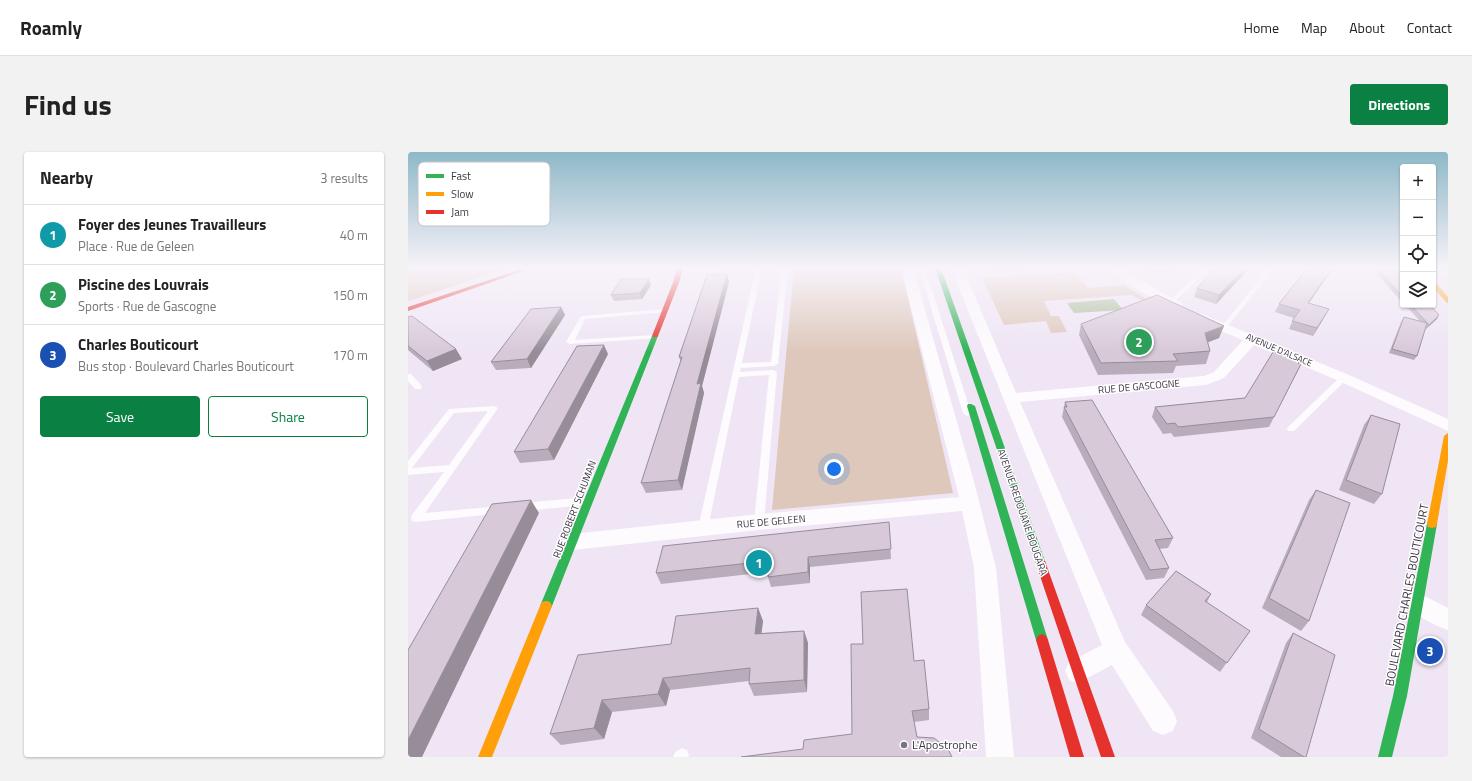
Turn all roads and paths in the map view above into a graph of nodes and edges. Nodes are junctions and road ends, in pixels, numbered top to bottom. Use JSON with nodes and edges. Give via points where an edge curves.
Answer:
{"nodes":[{"id":1,"x":444,"y":296,"type":"edge"},
{"id":2,"x":670,"y":296,"type":"edge"},
{"id":3,"x":753,"y":296,"type":"edge"},
{"id":4,"x":781,"y":296,"type":"edge"},
{"id":5,"x":915,"y":296,"type":"edge"},
{"id":6,"x":931,"y":296,"type":"edge"},
{"id":7,"x":937,"y":296,"type":"edge"},
{"id":8,"x":948,"y":296,"type":"edge"},
{"id":9,"x":952,"y":296,"type":"edge"},
{"id":10,"x":969,"y":296,"type":"edge"},
{"id":11,"x":1159,"y":296,"type":"edge"},
{"id":12,"x":1177,"y":296,"type":"edge"},
{"id":13,"x":1249,"y":296,"type":"edge"},
{"id":14,"x":1170,"y":303,"type":"junction"},
{"id":15,"x":408,"y":308,"type":"edge"},
{"id":16,"x":665,"y":311,"type":"junction"},
{"id":17,"x":1224,"y":327,"type":"junction"},
{"id":18,"x":655,"y":336,"type":"junction"},
{"id":19,"x":1252,"y":339,"type":"junction"},
{"id":20,"x":736,"y":371,"type":"junction"},
{"id":21,"x":408,"y":376,"type":"edge"},
{"id":22,"x":1344,"y":378,"type":"junction"},
{"id":23,"x":418,"y":387,"type":"dead end"},
{"id":24,"x":1010,"y":398,"type":"junction"},
{"id":25,"x":1448,"y":426,"type":"edge"},
{"id":26,"x":1292,"y":429,"type":"dead end"},
{"id":27,"x":1448,"y":436,"type":"edge"},
{"id":28,"x":408,"y":467,"type":"edge"},
{"id":29,"x":451,"y":468,"type":"junction"},
{"id":30,"x":408,"y":472,"type":"edge"},
{"id":31,"x":992,"y":477,"type":"junction"},
{"id":32,"x":588,"y":501,"type":"junction"},
{"id":33,"x":969,"y":503,"type":"junction"},
{"id":34,"x":1441,"y":511,"type":"edge"},
{"id":35,"x":412,"y":519,"type":"edge"},
{"id":36,"x":759,"y":522,"type":"junction"},
{"id":37,"x":703,"y":528,"type":"junction"},
{"id":38,"x":573,"y":542,"type":"junction"},
{"id":39,"x":1417,"y":602,"type":"junction"},
{"id":40,"x":1448,"y":620,"type":"edge"},
{"id":41,"x":1069,"y":646,"type":"junction"},
{"id":42,"x":1116,"y":650,"type":"junction"},
{"id":43,"x":1078,"y":670,"type":"junction"},
{"id":44,"x":1164,"y":721,"type":"dead end"},
{"id":45,"x":486,"y":757,"type":"edge"},
{"id":46,"x":1000,"y":757,"type":"edge"},
{"id":47,"x":1077,"y":757,"type":"edge"},
{"id":48,"x":1108,"y":757,"type":"edge"},
{"id":49,"x":1385,"y":757,"type":"edge"}],
"edges":[{"from":1,"to":15,"type":"main road"},
{"from":2,"to":16,"type":"main road","name":"RUE ROBERT SCHUMAN"},
{"from":3,"to":20,"type":"lane"},
{"from":4,"to":20,"type":"lane","via":[[774,364]]},
{"from":5,"to":33,"type":"street"},
{"from":6,"to":31,"type":"lane","via":[[978,450]]},
{"from":7,"to":31,"type":"main road","name":"AVENUE REDOUANE BOUGARA"},
{"from":8,"to":41,"type":"main road","name":"AVENUE REDOUANE BOUGARA"},
{"from":9,"to":41,"type":"lane","via":[[1063,599]]},
{"from":10,"to":24,"type":"street"},
{"from":11,"to":14,"type":"street","name":"AVENUE D'ALSACE"},
{"from":12,"to":14,"type":"lane"},
{"from":13,"to":17,"type":"lane"},
{"from":14,"to":17,"type":"street","name":"AVENUE D'ALSACE"},
{"from":16,"to":18,"type":"main road","name":"RUE ROBERT SCHUMAN"},
{"from":16,"to":18,"type":"lane","via":[[583,317],[570,342]]},
{"from":17,"to":19,"type":"street","name":"AVENUE D'ALSACE"},
{"from":18,"to":32,"type":"main road","name":"RUE ROBERT SCHUMAN"},
{"from":19,"to":22,"type":"street","name":"AVENUE D'ALSACE"},
{"from":19,"to":24,"type":"street","name":"RUE DE GASCOGNE","via":[[1219,375],[1206,380]]},
{"from":20,"to":36,"type":"lane","via":[[774,372]]},
{"from":20,"to":37,"type":"lane"},
{"from":21,"to":23,"type":"lane"},
{"from":22,"to":25,"type":"street","name":"AVENUE D'ALSACE"},
{"from":22,"to":26,"type":"lane"},
{"from":24,"to":42,"type":"street"},
{"from":27,"to":34,"type":"main road","name":"BOULEVARD CHARLES BOUTICOURT"},
{"from":28,"to":29,"type":"lane","via":[[452,411],[494,408]]},
{"from":29,"to":30,"type":"lane"},
{"from":29,"to":35,"type":"lane"},
{"from":31,"to":47,"type":"main road","name":"AVENUE REDOUANE BOUGARA"},
{"from":32,"to":35,"type":"lane"},
{"from":32,"to":38,"type":"main road","name":"RUE ROBERT SCHUMAN"},
{"from":33,"to":36,"type":"street","name":"RUE DE GELEEN"},
{"from":33,"to":46,"type":"street","via":[[985,568]]},
{"from":34,"to":39,"type":"main road","name":"BOULEVARD CHARLES BOUTICOURT"},
{"from":36,"to":37,"type":"street","name":"RUE DE GELEEN"},
{"from":37,"to":38,"type":"street","name":"RUE DE GELEEN"},
{"from":38,"to":45,"type":"main road","name":"RUE ROBERT SCHUMAN"},
{"from":39,"to":40,"type":"street"},
{"from":39,"to":49,"type":"main road","name":"BOULEVARD CHARLES BOUTICOURT","via":[[1400,696]]},
{"from":41,"to":43,"type":"main road","name":"AVENUE REDOUANE BOUGARA"},
{"from":42,"to":43,"type":"street"},
{"from":42,"to":44,"type":"street"},
{"from":43,"to":48,"type":"main road","name":"AVENUE REDOUANE BOUGARA"}]}
